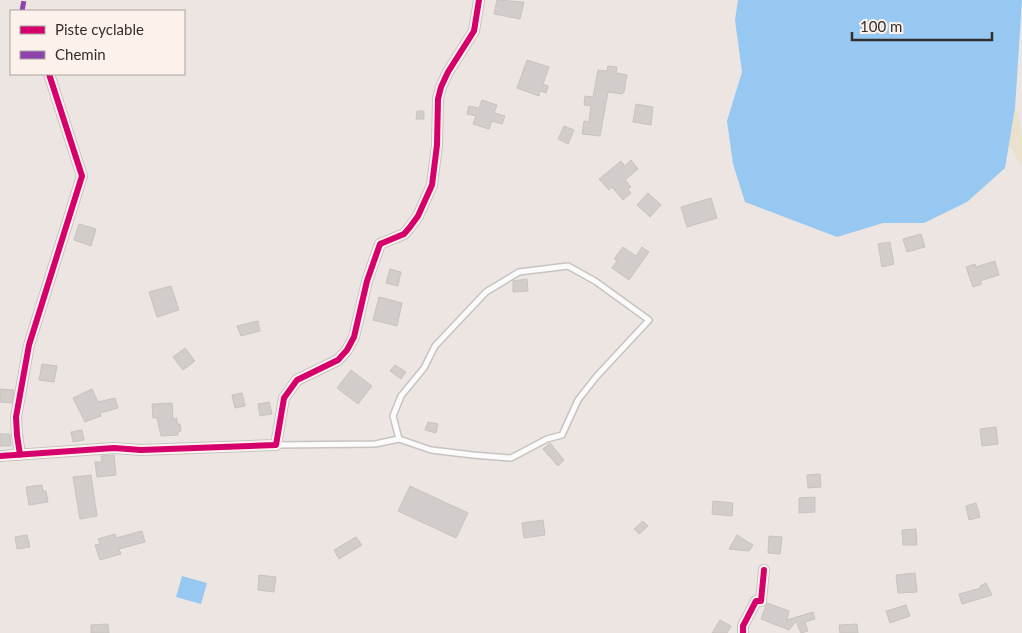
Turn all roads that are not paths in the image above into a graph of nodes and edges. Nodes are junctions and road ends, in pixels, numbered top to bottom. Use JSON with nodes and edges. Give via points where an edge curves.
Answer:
{"nodes":[{"id":1,"x":479,"y":0,"type":"edge"},
{"id":2,"x":49,"y":75,"type":"edge"},
{"id":3,"x":399,"y":438,"type":"junction"},
{"id":4,"x":276,"y":445,"type":"junction"},
{"id":5,"x":20,"y":455,"type":"junction"},
{"id":6,"x":0,"y":456,"type":"edge"},
{"id":7,"x":764,"y":570,"type":"dead end"},
{"id":8,"x":743,"y":633,"type":"edge"}],
"edges":[{"from":1,"to":4,"type":"street","via":[[474,30],[441,87],[432,185],[418,216],[404,234],[380,244],[367,281],[354,338],[346,350],[338,360],[297,380],[284,398]]},
{"from":2,"to":5,"type":"street","via":[[82,176],[29,345],[16,417]]},
{"from":3,"to":3,"type":"lane","via":[[431,450],[511,458],[547,439],[562,435],[578,400],[649,320],[568,266],[519,272],[486,292],[435,346],[424,368],[400,396],[393,416]]},
{"from":3,"to":4,"type":"lane","via":[[375,444]]},
{"from":4,"to":5,"type":"street","via":[[114,448]]},
{"from":5,"to":6,"type":"street"},
{"from":7,"to":8,"type":"street","via":[[761,601],[756,601],[743,626]]}]}
